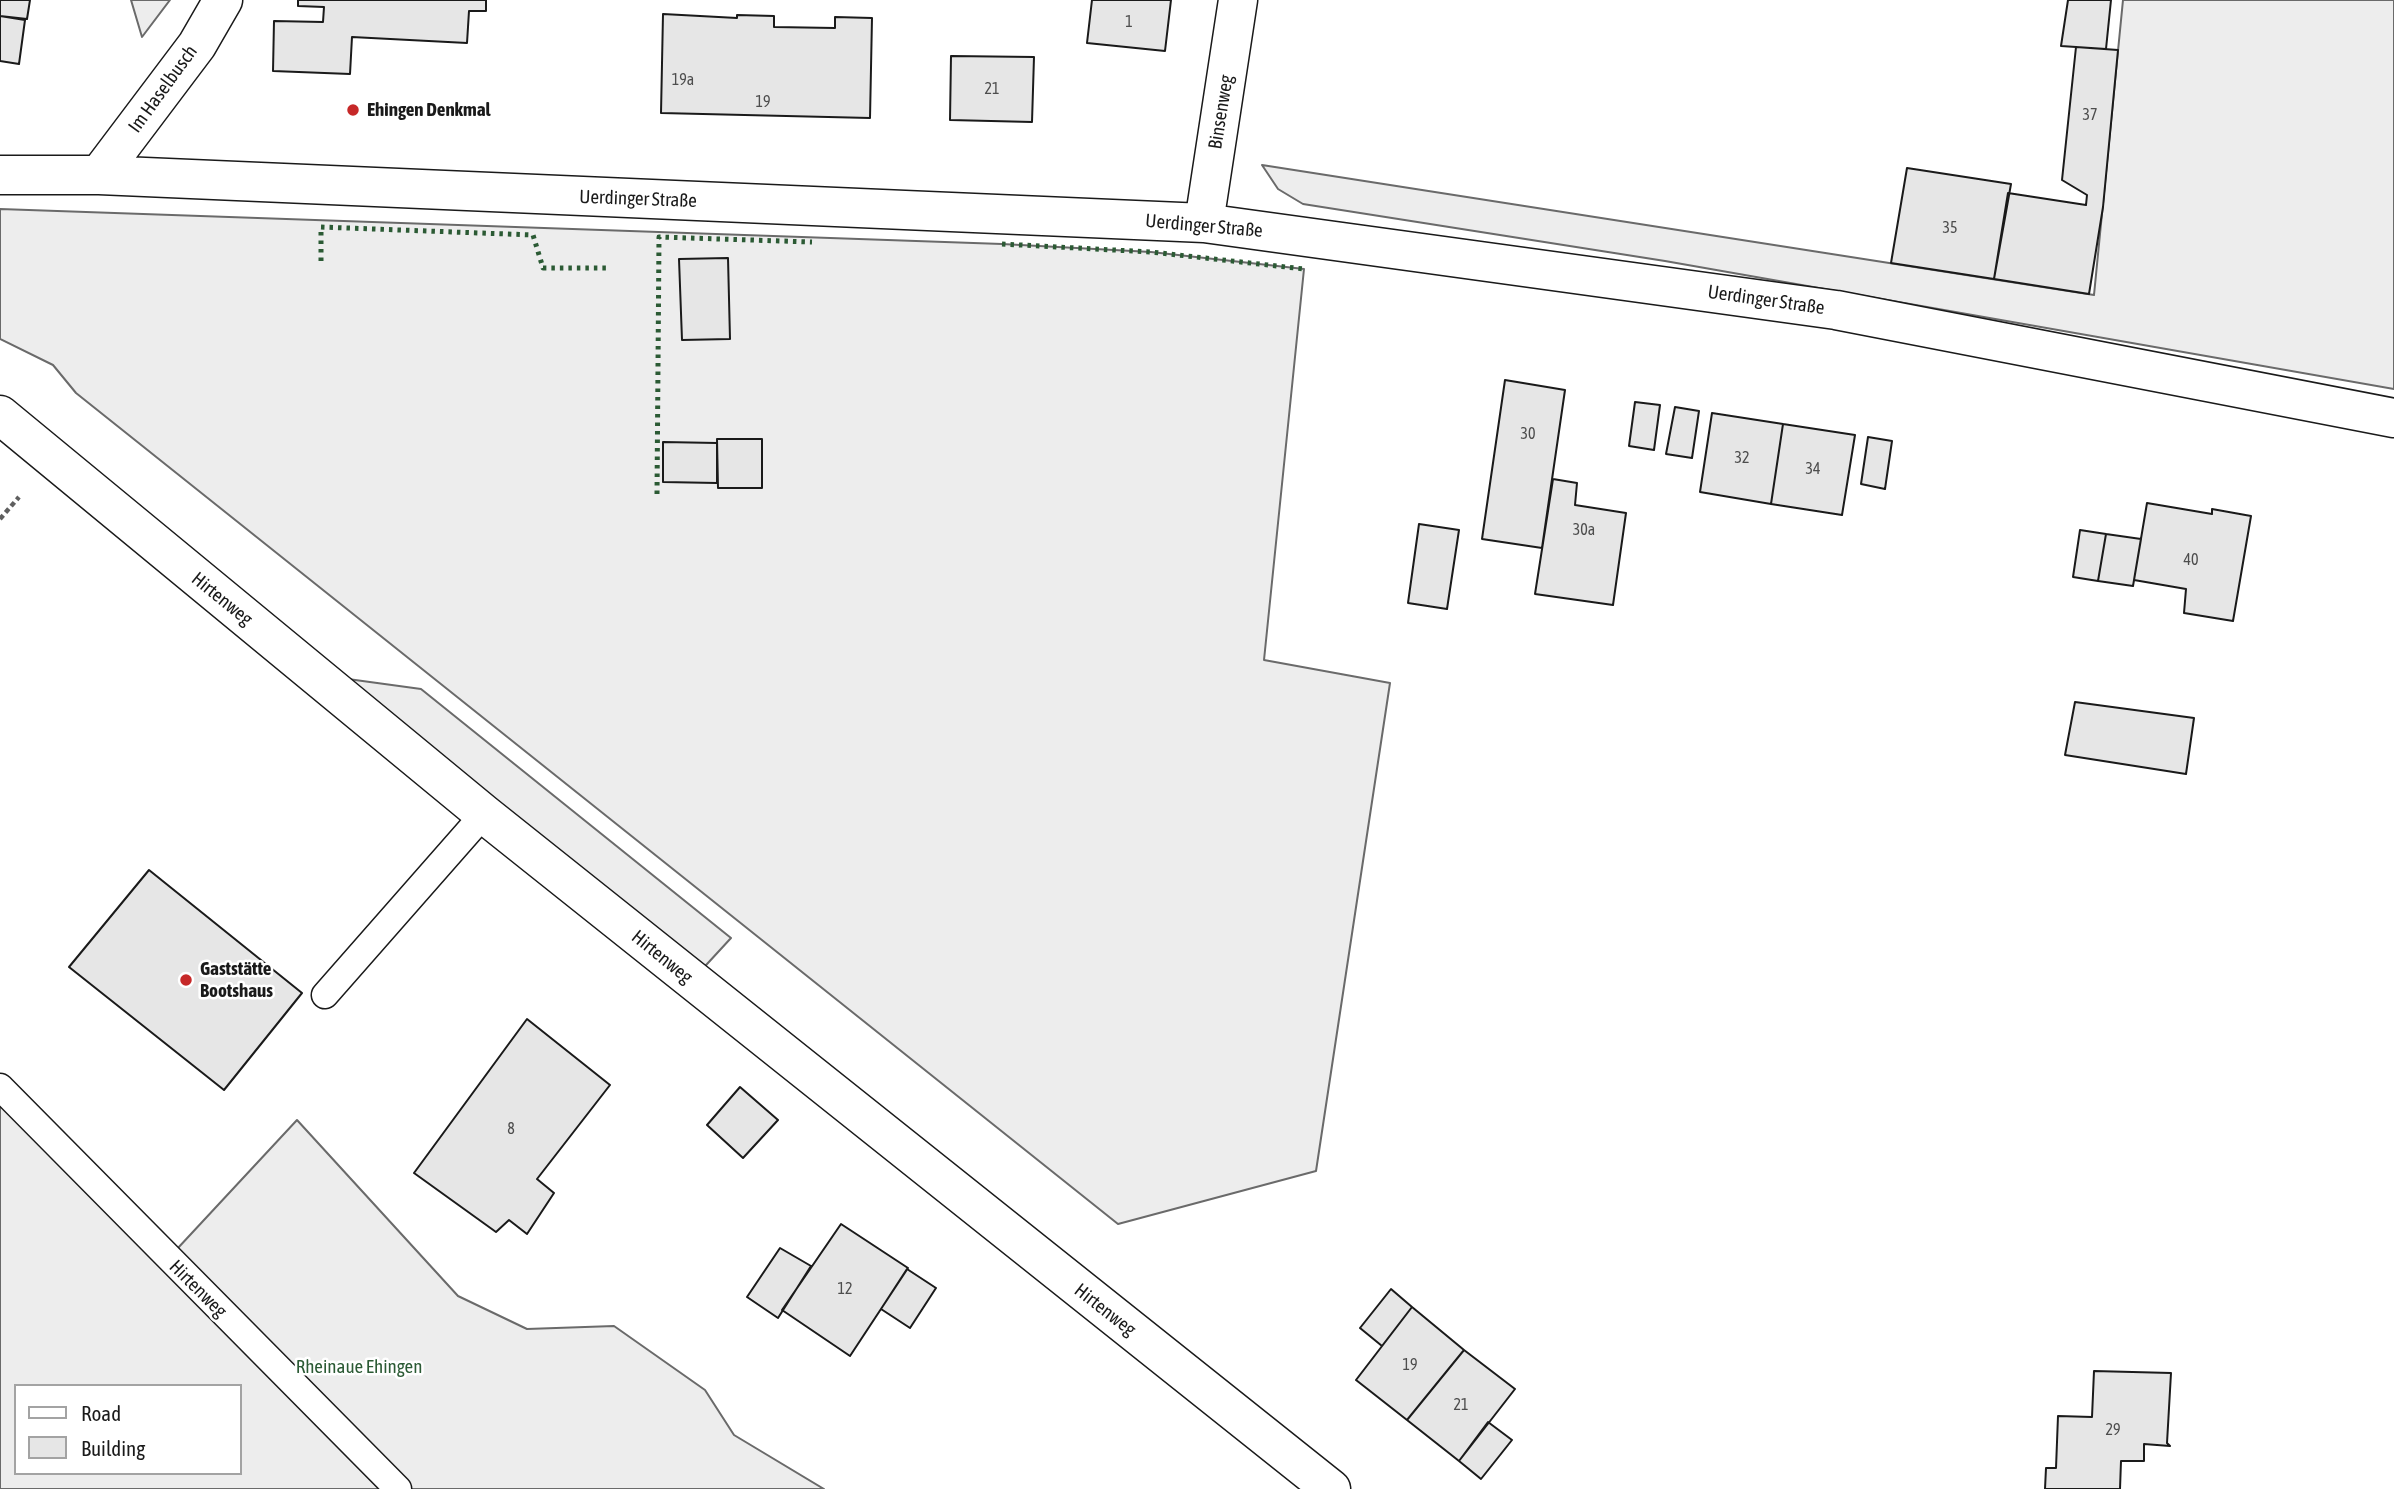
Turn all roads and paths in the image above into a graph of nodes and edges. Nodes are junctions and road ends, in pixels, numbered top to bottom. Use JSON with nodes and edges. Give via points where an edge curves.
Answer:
{"nodes":[{"id":1,"x":223,"y":0,"type":"edge"},
{"id":2,"x":1238,"y":0,"type":"edge"},
{"id":3,"x":0,"y":175,"type":"edge"},
{"id":4,"x":99,"y":175,"type":"junction"},
{"id":5,"x":1204,"y":223,"type":"junction"},
{"id":6,"x":0,"y":415,"type":"edge"},
{"id":7,"x":2394,"y":418,"type":"edge"},
{"id":8,"x":484,"y":814,"type":"junction"},
{"id":9,"x":325,"y":995,"type":"dead end"},
{"id":10,"x":0,"y":1087,"type":"edge"},
{"id":11,"x":397,"y":1489,"type":"edge"},
{"id":12,"x":1331,"y":1489,"type":"edge"}],
"edges":[{"from":1,"to":4,"type":"street","name":"Im Haselbusch","via":[[197,44]]},
{"from":2,"to":5,"type":"street","name":"Binsenweg"},
{"from":3,"to":4,"type":"street","name":"Uerdinger Straße"},
{"from":4,"to":5,"type":"street","name":"Uerdinger Straße"},
{"from":5,"to":7,"type":"street","name":"Uerdinger Straße","via":[[1836,310]]},
{"from":6,"to":8,"type":"street","name":"Hirtenweg"},
{"from":8,"to":9,"type":"lane"},
{"from":8,"to":12,"type":"street","name":"Hirtenweg"},
{"from":10,"to":11,"type":"lane","name":"Hirtenweg"}]}
